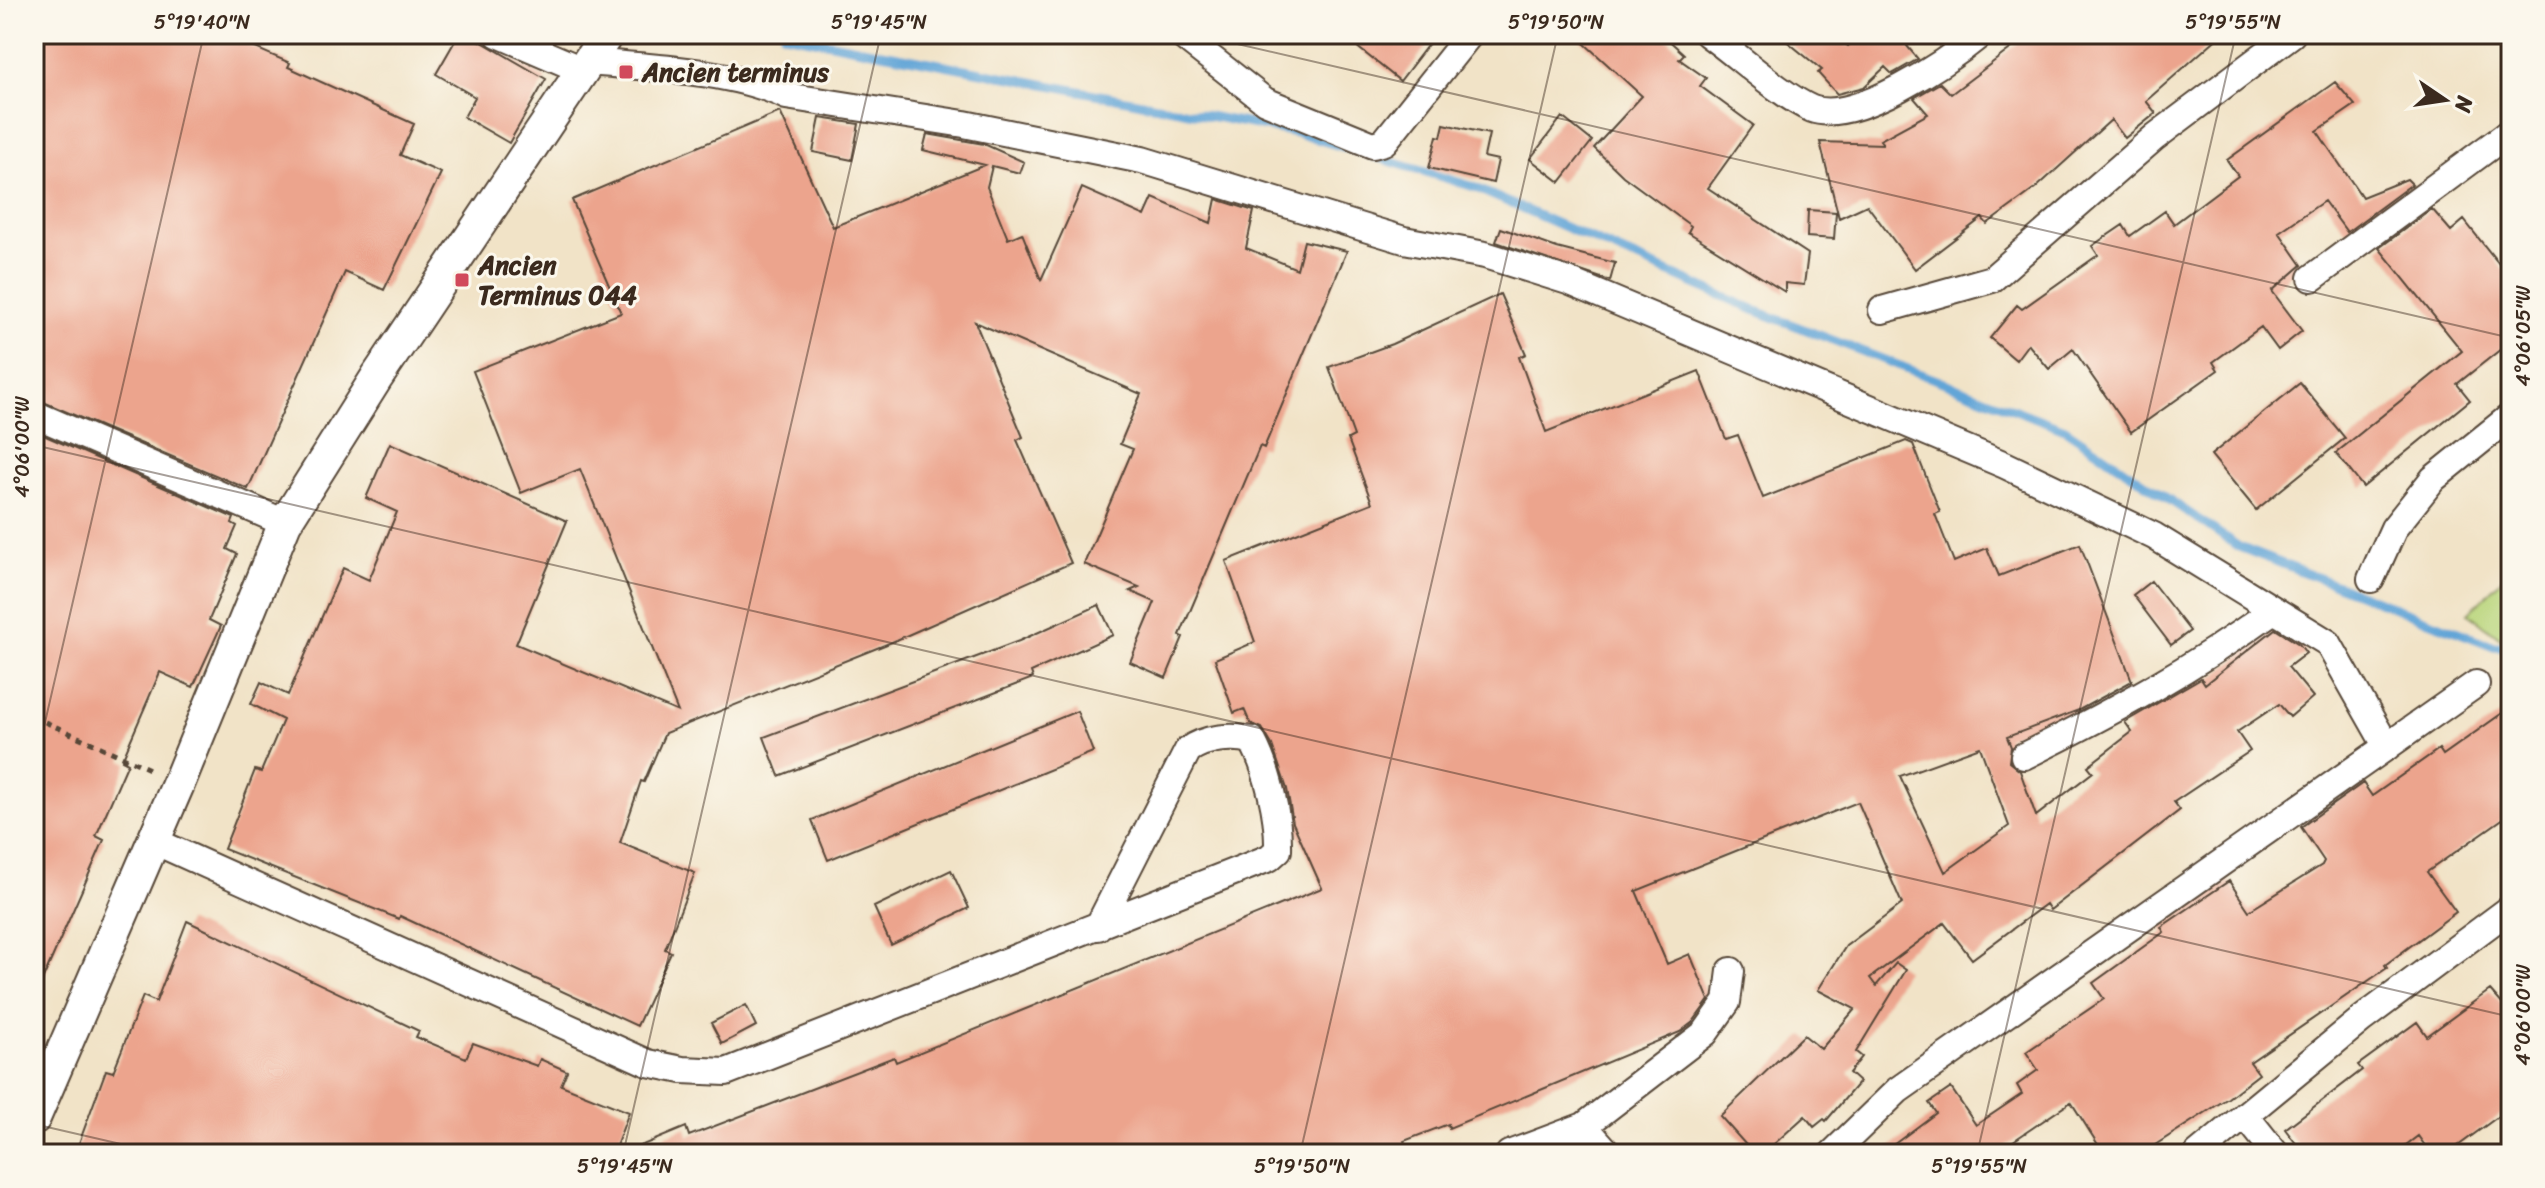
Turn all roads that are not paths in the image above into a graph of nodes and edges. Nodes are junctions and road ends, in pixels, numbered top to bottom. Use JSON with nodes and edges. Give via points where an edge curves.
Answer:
{"nodes":[{"id":1,"x":498,"y":34,"type":"edge"},
{"id":2,"x":1180,"y":34,"type":"edge"},
{"id":3,"x":1470,"y":34,"type":"edge"},
{"id":4,"x":1708,"y":34,"type":"edge"},
{"id":5,"x":1981,"y":34,"type":"edge"},
{"id":6,"x":2292,"y":34,"type":"edge"},
{"id":7,"x":592,"y":56,"type":"edge"},
{"id":8,"x":2511,"y":131,"type":"edge"},
{"id":9,"x":2312,"y":278,"type":"dead end"},
{"id":10,"x":1882,"y":310,"type":"dead end"},
{"id":11,"x":34,"y":414,"type":"edge"},
{"id":12,"x":2511,"y":416,"type":"edge"},
{"id":13,"x":285,"y":523,"type":"junction"},
{"id":14,"x":2371,"y":579,"type":"dead end"},
{"id":15,"x":2272,"y":611,"type":"junction"},
{"id":16,"x":2476,"y":684,"type":"dead end"},
{"id":17,"x":2387,"y":747,"type":"junction"},
{"id":18,"x":2024,"y":756,"type":"dead end"},
{"id":19,"x":154,"y":841,"type":"junction"},
{"id":20,"x":2511,"y":908,"type":"edge"},
{"id":21,"x":1098,"y":927,"type":"junction"},
{"id":22,"x":1731,"y":971,"type":"dead end"},
{"id":23,"x":2245,"y":1115,"type":"junction"},
{"id":24,"x":34,"y":1118,"type":"edge"},
{"id":25,"x":1584,"y":1126,"type":"junction"},
{"id":26,"x":1509,"y":1154,"type":"edge"},
{"id":27,"x":1609,"y":1154,"type":"edge"},
{"id":28,"x":1832,"y":1154,"type":"edge"},
{"id":29,"x":2198,"y":1154,"type":"edge"},
{"id":30,"x":2276,"y":1154,"type":"edge"}],
"edges":[{"from":1,"to":7,"type":"street"},
{"from":2,"to":3,"type":"street","via":[[1265,101],[1373,145],[1384,142]]},
{"from":4,"to":5,"type":"street","via":[[1799,101],[1830,113],[1891,91]]},
{"from":6,"to":10,"type":"street","via":[[2155,137],[1992,279]]},
{"from":7,"to":13,"type":"street"},
{"from":7,"to":15,"type":"street","via":[[1142,160],[1376,232],[1485,255],[1568,281],[2005,465],[2154,536]]},
{"from":8,"to":9,"type":"street"},
{"from":11,"to":13,"type":"street"},
{"from":12,"to":14,"type":"street","via":[[2433,479],[2394,528]]},
{"from":13,"to":19,"type":"street"},
{"from":15,"to":17,"type":"street","via":[[2328,643]]},
{"from":15,"to":18,"type":"street","via":[[2195,665]]},
{"from":16,"to":17,"type":"street"},
{"from":17,"to":28,"type":"street","via":[[1898,1090]]},
{"from":19,"to":21,"type":"street","via":[[648,1063],[682,1070],[726,1072]]},
{"from":19,"to":24,"type":"street"},
{"from":20,"to":23,"type":"street"},
{"from":21,"to":21,"type":"street","via":[[1278,850],[1260,754],[1252,740],[1200,742],[1188,750]]},
{"from":22,"to":25,"type":"street","via":[[1727,1002],[1705,1033]]},
{"from":23,"to":29,"type":"street"},
{"from":23,"to":30,"type":"street"},
{"from":25,"to":26,"type":"street"},
{"from":25,"to":27,"type":"street"}]}
